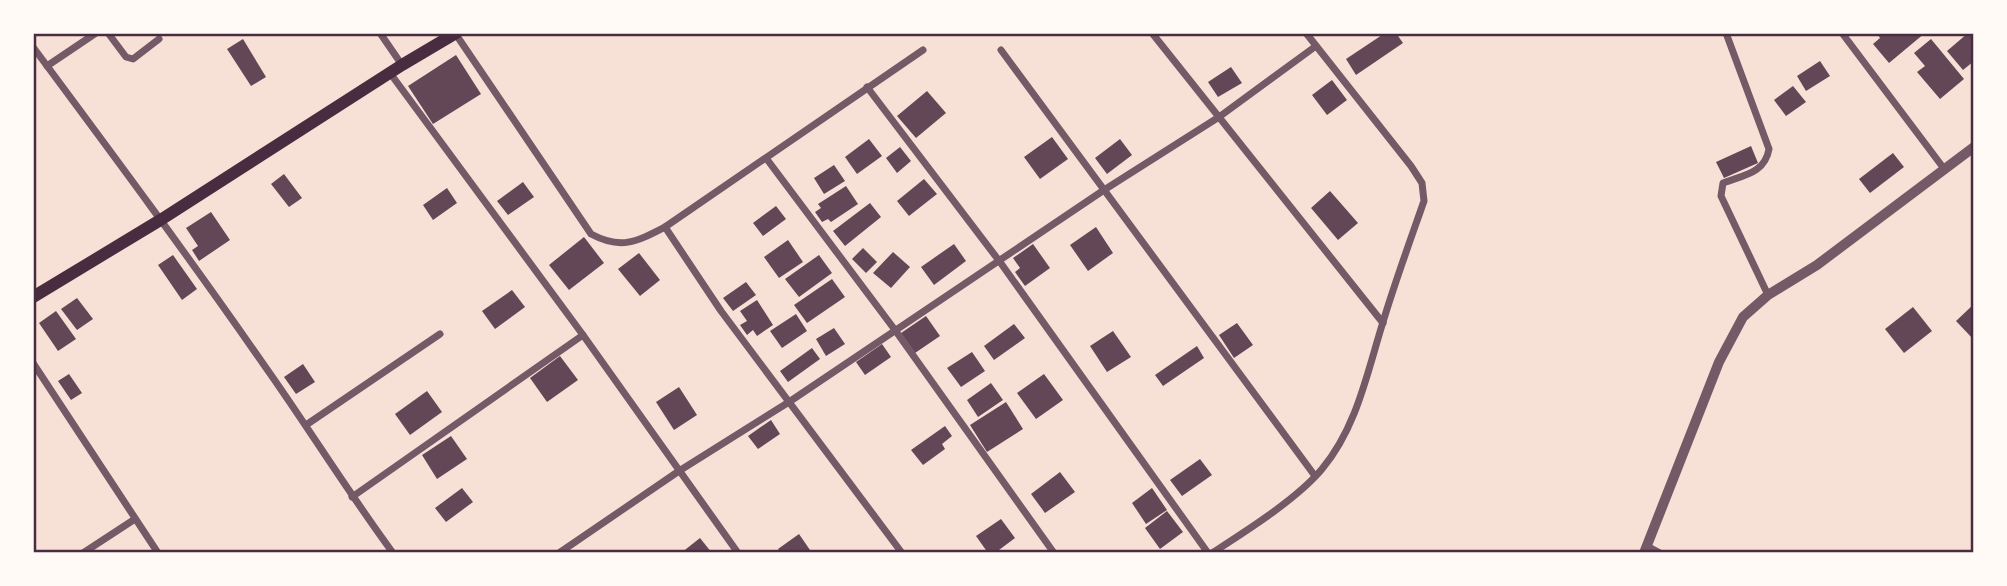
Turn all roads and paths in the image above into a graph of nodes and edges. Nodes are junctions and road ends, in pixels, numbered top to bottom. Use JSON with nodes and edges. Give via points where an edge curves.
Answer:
{"nodes":[{"id":1,"x":96,"y":33,"type":"edge"},
{"id":2,"x":108,"y":33,"type":"edge"},
{"id":3,"x":380,"y":33,"type":"edge"},
{"id":4,"x":455,"y":33,"type":"edge"},
{"id":5,"x":1152,"y":33,"type":"edge"},
{"id":6,"x":1306,"y":33,"type":"edge"},
{"id":7,"x":1726,"y":33,"type":"edge"},
{"id":8,"x":1842,"y":33,"type":"edge"},
{"id":9,"x":159,"y":39,"type":"dead end"},
{"id":10,"x":1315,"y":46,"type":"junction"},
{"id":11,"x":33,"y":47,"type":"edge"},
{"id":12,"x":923,"y":50,"type":"dead end"},
{"id":13,"x":1001,"y":50,"type":"dead end"},
{"id":14,"x":402,"y":65,"type":"junction"},
{"id":15,"x":47,"y":66,"type":"junction"},
{"id":16,"x":390,"y":73,"type":"junction"},
{"id":17,"x":867,"y":87,"type":"junction"},
{"id":18,"x":1219,"y":117,"type":"junction"},
{"id":19,"x":1974,"y":147,"type":"edge"},
{"id":20,"x":766,"y":158,"type":"junction"},
{"id":21,"x":1945,"y":170,"type":"junction"},
{"id":22,"x":1104,"y":190,"type":"junction"},
{"id":23,"x":162,"y":219,"type":"junction"},
{"id":24,"x":665,"y":227,"type":"junction"},
{"id":25,"x":1000,"y":262,"type":"junction"},
{"id":26,"x":1768,"y":295,"type":"junction"},
{"id":27,"x":33,"y":297,"type":"edge"},
{"id":28,"x":1382,"y":323,"type":"junction"},
{"id":29,"x":895,"y":330,"type":"junction"},
{"id":30,"x":440,"y":334,"type":"dead end"},
{"id":31,"x":583,"y":335,"type":"junction"},
{"id":32,"x":33,"y":363,"type":"edge"},
{"id":33,"x":789,"y":402,"type":"junction"},
{"id":34,"x":306,"y":425,"type":"junction"},
{"id":35,"x":679,"y":471,"type":"junction"},
{"id":36,"x":1315,"y":476,"type":"junction"},
{"id":37,"x":352,"y":497,"type":"junction"},
{"id":38,"x":135,"y":519,"type":"junction"},
{"id":39,"x":1646,"y":549,"type":"edge"},
{"id":40,"x":83,"y":553,"type":"edge"},
{"id":41,"x":158,"y":553,"type":"edge"},
{"id":42,"x":393,"y":553,"type":"edge"},
{"id":43,"x":559,"y":553,"type":"edge"},
{"id":44,"x":738,"y":553,"type":"edge"},
{"id":45,"x":902,"y":553,"type":"edge"},
{"id":46,"x":1054,"y":553,"type":"edge"},
{"id":47,"x":1210,"y":553,"type":"edge"},
{"id":48,"x":1660,"y":553,"type":"edge"}],
"edges":[{"from":1,"to":15,"type":"street"},
{"from":2,"to":9,"type":"street","via":[[126,57],[133,59]]},
{"from":3,"to":14,"type":"street"},
{"from":4,"to":14,"type":"main road"},
{"from":4,"to":24,"type":"street","via":[[591,233],[609,243],[627,242]]},
{"from":5,"to":18,"type":"street"},
{"from":6,"to":10,"type":"street"},
{"from":7,"to":26,"type":"street","via":[[1769,149],[1759,169],[1724,183],[1721,196]]},
{"from":8,"to":21,"type":"street"},
{"from":10,"to":18,"type":"street"},
{"from":10,"to":28,"type":"street","via":[[1422,183],[1424,201]]},
{"from":11,"to":15,"type":"street"},
{"from":12,"to":17,"type":"street"},
{"from":13,"to":22,"type":"street"},
{"from":14,"to":16,"type":"main road"},
{"from":15,"to":23,"type":"street"},
{"from":16,"to":23,"type":"main road"},
{"from":16,"to":31,"type":"street"},
{"from":17,"to":20,"type":"street"},
{"from":17,"to":25,"type":"street"},
{"from":18,"to":22,"type":"street"},
{"from":18,"to":28,"type":"street"},
{"from":19,"to":21,"type":"street"},
{"from":20,"to":24,"type":"street"},
{"from":20,"to":29,"type":"street"},
{"from":21,"to":26,"type":"street","via":[[1817,265]]},
{"from":22,"to":25,"type":"street"},
{"from":22,"to":36,"type":"street"},
{"from":23,"to":27,"type":"main road"},
{"from":23,"to":34,"type":"street"},
{"from":24,"to":33,"type":"street"},
{"from":25,"to":29,"type":"street"},
{"from":25,"to":47,"type":"street"},
{"from":26,"to":39,"type":"street","via":[[1743,317],[1719,362]]},
{"from":28,"to":36,"type":"street","via":[[1352,420]]},
{"from":29,"to":33,"type":"street"},
{"from":29,"to":46,"type":"street"},
{"from":30,"to":34,"type":"street"},
{"from":31,"to":35,"type":"street"},
{"from":31,"to":37,"type":"street"},
{"from":32,"to":38,"type":"street"},
{"from":33,"to":35,"type":"street"},
{"from":33,"to":45,"type":"street"},
{"from":34,"to":37,"type":"street"},
{"from":35,"to":43,"type":"street"},
{"from":35,"to":44,"type":"street"},
{"from":36,"to":47,"type":"street"},
{"from":37,"to":42,"type":"street"},
{"from":38,"to":40,"type":"street"},
{"from":38,"to":41,"type":"street"},
{"from":39,"to":48,"type":"street"}]}
